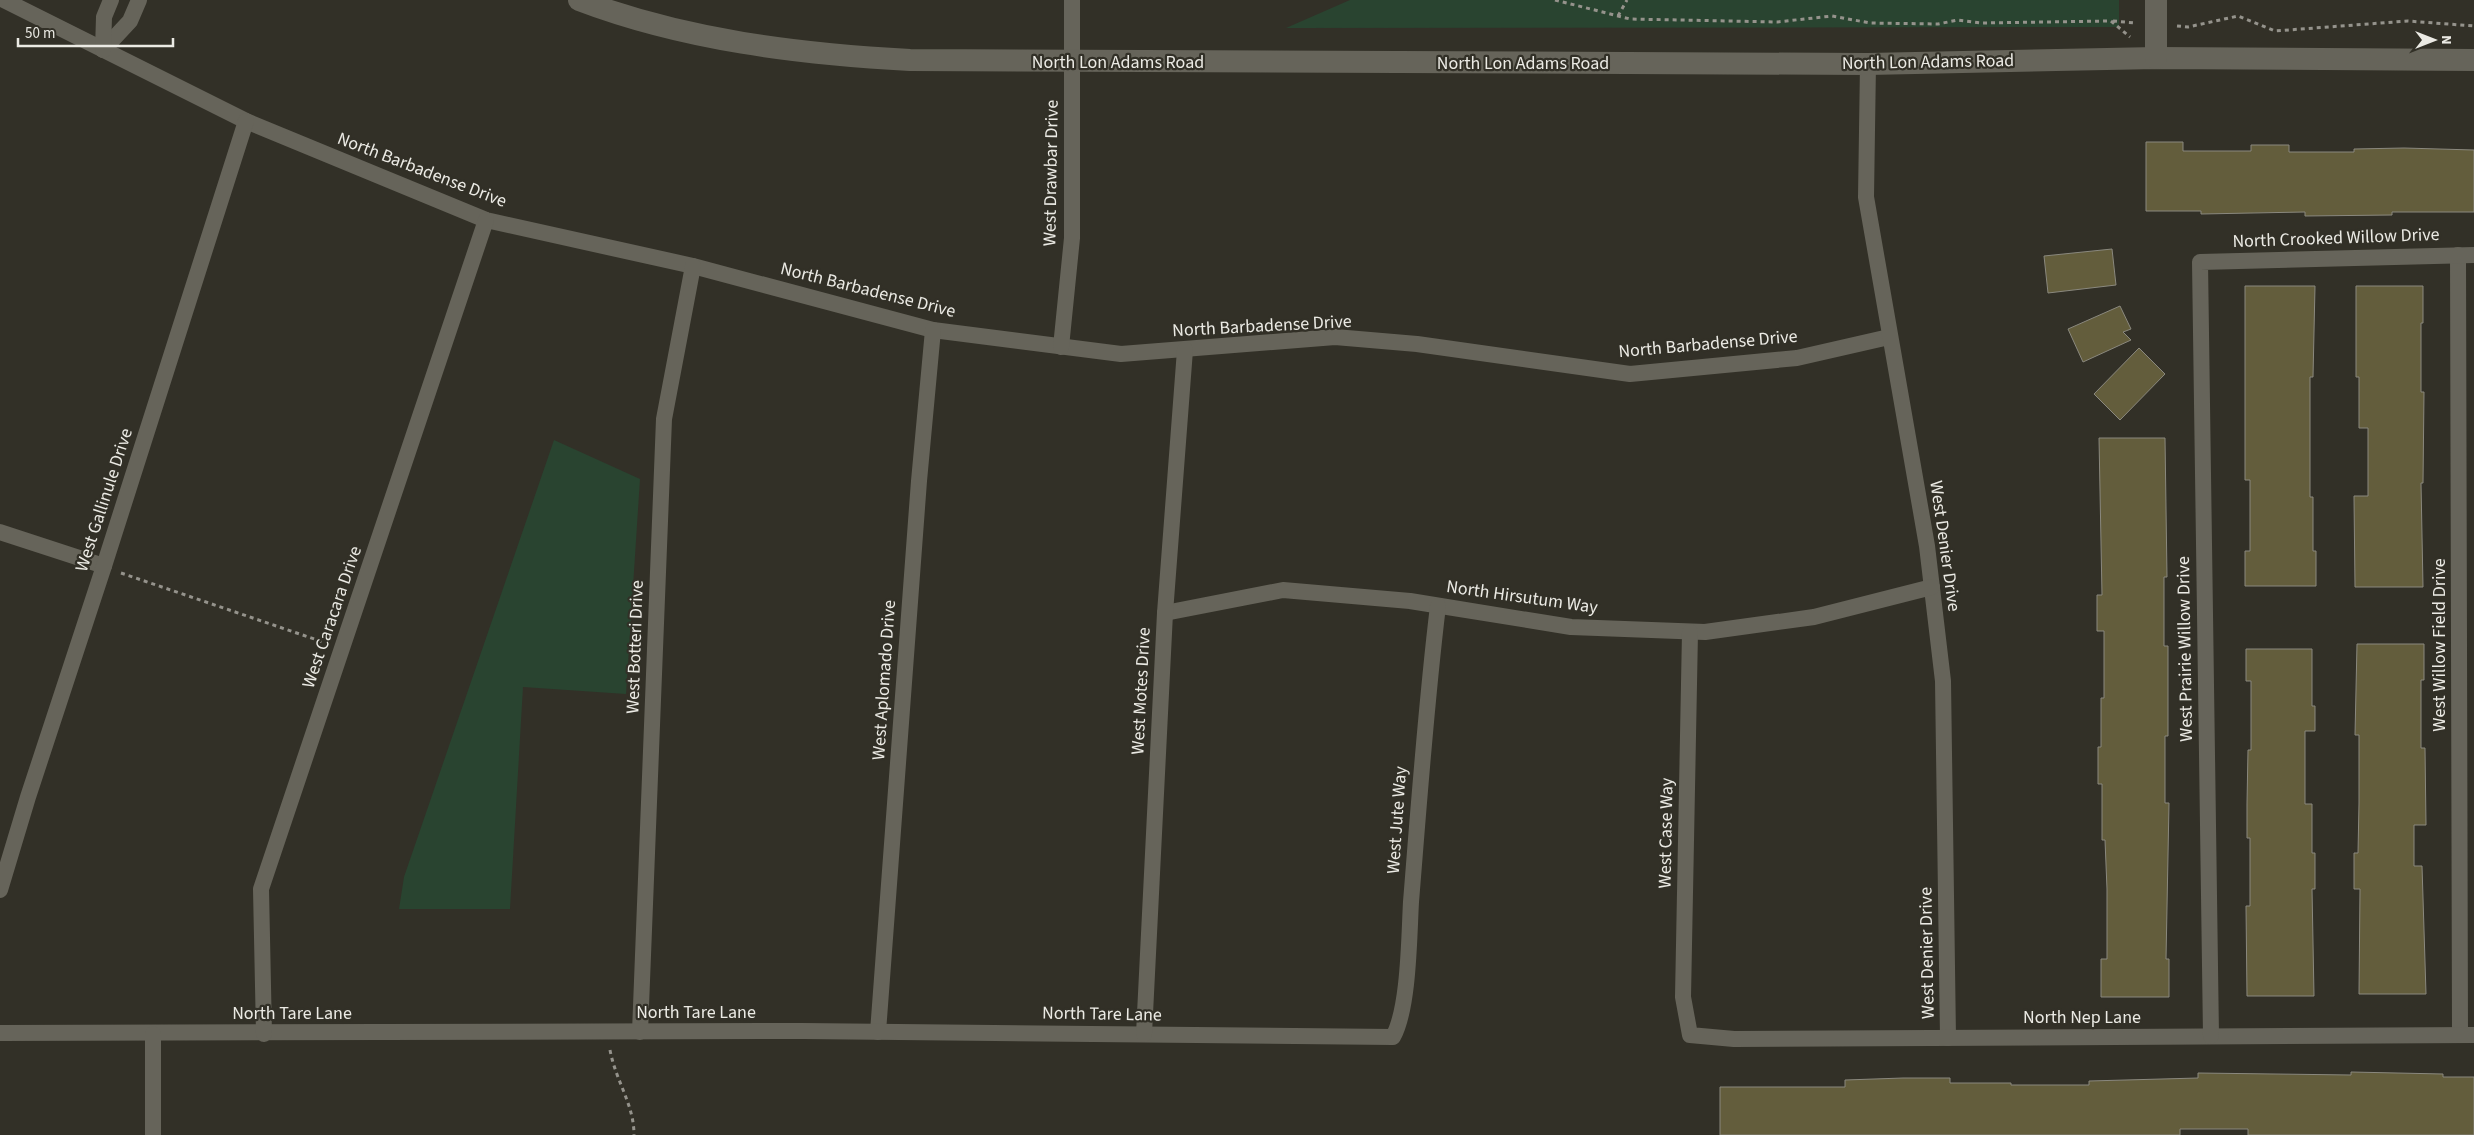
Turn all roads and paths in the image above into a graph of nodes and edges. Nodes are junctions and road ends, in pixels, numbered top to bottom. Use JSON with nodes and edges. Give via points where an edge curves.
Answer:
{"nodes":[{"id":1,"x":4,"y":0,"type":"edge"},
{"id":2,"x":111,"y":0,"type":"edge"},
{"id":3,"x":139,"y":0,"type":"edge"},
{"id":4,"x":579,"y":0,"type":"edge"},
{"id":5,"x":1072,"y":0,"type":"edge"},
{"id":6,"x":1555,"y":0,"type":"edge"},
{"id":7,"x":1627,"y":0,"type":"edge"},
{"id":8,"x":2156,"y":0,"type":"edge"},
{"id":9,"x":1618,"y":16,"type":"junction"},
{"id":10,"x":2111,"y":21,"type":"junction"},
{"id":11,"x":2156,"y":25,"type":"junction"},
{"id":12,"x":2474,"y":26,"type":"edge"},
{"id":13,"x":103,"y":50,"type":"junction"},
{"id":14,"x":2156,"y":58,"type":"junction"},
{"id":15,"x":2474,"y":60,"type":"edge"},
{"id":16,"x":1072,"y":62,"type":"junction"},
{"id":17,"x":1868,"y":64,"type":"junction"},
{"id":18,"x":246,"y":121,"type":"junction"},
{"id":19,"x":486,"y":220,"type":"junction"},
{"id":20,"x":2466,"y":255,"type":"edge"},
{"id":21,"x":2200,"y":262,"type":"joint"},
{"id":22,"x":693,"y":266,"type":"junction"},
{"id":23,"x":933,"y":330,"type":"junction"},
{"id":24,"x":1889,"y":337,"type":"junction"},
{"id":25,"x":1061,"y":347,"type":"junction"},
{"id":26,"x":1185,"y":350,"type":"junction"},
{"id":27,"x":0,"y":532,"type":"edge"},
{"id":28,"x":104,"y":566,"type":"junction"},
{"id":29,"x":1932,"y":587,"type":"junction"},
{"id":30,"x":1438,"y":606,"type":"junction"},
{"id":31,"x":1165,"y":613,"type":"junction"},
{"id":32,"x":1690,"y":632,"type":"junction"},
{"id":33,"x":342,"y":648,"type":"junction"},
{"id":34,"x":0,"y":890,"type":"edge"},
{"id":35,"x":607,"y":1032,"type":"junction"},
{"id":36,"x":640,"y":1032,"type":"junction"},
{"id":37,"x":878,"y":1032,"type":"junction"},
{"id":38,"x":0,"y":1033,"type":"edge"},
{"id":39,"x":153,"y":1034,"type":"junction"},
{"id":40,"x":264,"y":1034,"type":"junction"},
{"id":41,"x":1144,"y":1034,"type":"junction"},
{"id":42,"x":1690,"y":1035,"type":"joint"},
{"id":43,"x":2467,"y":1035,"type":"edge"},
{"id":44,"x":2211,"y":1036,"type":"junction"},
{"id":45,"x":1393,"y":1037,"type":"joint"},
{"id":46,"x":1948,"y":1038,"type":"junction"},
{"id":47,"x":153,"y":1135,"type":"edge"},
{"id":48,"x":634,"y":1135,"type":"edge"}],
"edges":[{"from":1,"to":13,"type":"street","name":"North Barbadense Drive"},
{"from":2,"to":13,"type":"street","via":[[104,17]]},
{"from":3,"to":13,"type":"street","via":[[130,21]]},
{"from":4,"to":16,"type":"street","name":"North Lon Adams Road","via":[[680,30],[760,46],[836,56]]},
{"from":5,"to":16,"type":"street","name":"West Drawbar Drive"},
{"from":6,"to":9,"type":"path"},
{"from":7,"to":9,"type":"path"},
{"from":8,"to":11,"type":"street"},
{"from":9,"to":10,"type":"path","via":[[1630,20],[1777,22],[1832,16],[1870,23],[1938,24],[1958,20],[1982,23]]},
{"from":10,"to":11,"type":"path"},
{"from":10,"to":14,"type":"path"},
{"from":11,"to":12,"type":"path","via":[[2188,27],[2238,16],[2275,31],[2408,21]]},
{"from":11,"to":14,"type":"street"},
{"from":13,"to":18,"type":"street","name":"North Barbadense Drive"},
{"from":14,"to":15,"type":"street","name":"North Lon Adams Road"},
{"from":14,"to":17,"type":"street","name":"North Lon Adams Road"},
{"from":16,"to":17,"type":"street","name":"North Lon Adams Road"},
{"from":16,"to":25,"type":"street","name":"West Drawbar Drive","via":[[1072,238]]},
{"from":17,"to":24,"type":"street","name":"West Denier Drive","via":[[1866,196]]},
{"from":18,"to":19,"type":"street","name":"North Barbadense Drive"},
{"from":18,"to":28,"type":"street","name":"West Gallinule Drive"},
{"from":19,"to":22,"type":"street","name":"North Barbadense Drive"},
{"from":19,"to":33,"type":"street","name":"West Caracara Drive"},
{"from":20,"to":21,"type":"street","name":"North Crooked Willow Drive"},
{"from":20,"to":43,"type":"street","name":"West Willow Field Drive"},
{"from":21,"to":44,"type":"street","name":"West Prairie Willow Drive"},
{"from":22,"to":23,"type":"street","name":"North Barbadense Drive"},
{"from":22,"to":36,"type":"street","name":"West Botteri Drive","via":[[664,419]]},
{"from":23,"to":25,"type":"street","name":"North Barbadense Drive"},
{"from":23,"to":37,"type":"street","name":"West Aplomado Drive"},
{"from":24,"to":26,"type":"street","name":"North Barbadense Drive","via":[[1797,358],[1630,374],[1417,344],[1335,337]]},
{"from":24,"to":29,"type":"street","name":"West Denier Drive"},
{"from":25,"to":26,"type":"street","name":"North Barbadense Drive","via":[[1120,354]]},
{"from":26,"to":31,"type":"street","name":"West Motes Drive"},
{"from":27,"to":28,"type":"street"},
{"from":28,"to":33,"type":"path"},
{"from":28,"to":34,"type":"street","name":"West Gallinule Drive"},
{"from":29,"to":32,"type":"street","name":"North Hirsutum Way","via":[[1814,617]]},
{"from":29,"to":46,"type":"street","name":"West Denier Drive","via":[[1942,681]]},
{"from":30,"to":31,"type":"street","name":"North Hirsutum Way","via":[[1283,590]]},
{"from":30,"to":32,"type":"street","name":"North Hirsutum Way","via":[[1571,627]]},
{"from":30,"to":45,"type":"street","name":"West Jute Way","via":[[1428,687],[1406,974],[1399,1026]]},
{"from":31,"to":41,"type":"street","name":"West Motes Drive"},
{"from":32,"to":42,"type":"street","name":"West Case Way","via":[[1683,996]]},
{"from":33,"to":40,"type":"street","name":"West Caracara Drive","via":[[261,889]]},
{"from":35,"to":36,"type":"street","name":"North Tare Lane"},
{"from":35,"to":40,"type":"street","name":"North Tare Lane"},
{"from":35,"to":48,"type":"path","via":[[614,1070],[634,1118]]},
{"from":36,"to":37,"type":"street","name":"North Tare Lane"},
{"from":37,"to":41,"type":"street","name":"North Tare Lane"},
{"from":38,"to":39,"type":"street","name":"North Tare Lane"},
{"from":39,"to":40,"type":"street","name":"North Tare Lane"},
{"from":39,"to":47,"type":"street"},
{"from":41,"to":45,"type":"street","name":"North Tare Lane"},
{"from":42,"to":46,"type":"street","name":"North Nep Lane","via":[[1734,1039]]},
{"from":43,"to":44,"type":"street","name":"North Nep Lane"},
{"from":44,"to":46,"type":"street","name":"North Nep Lane"}]}
